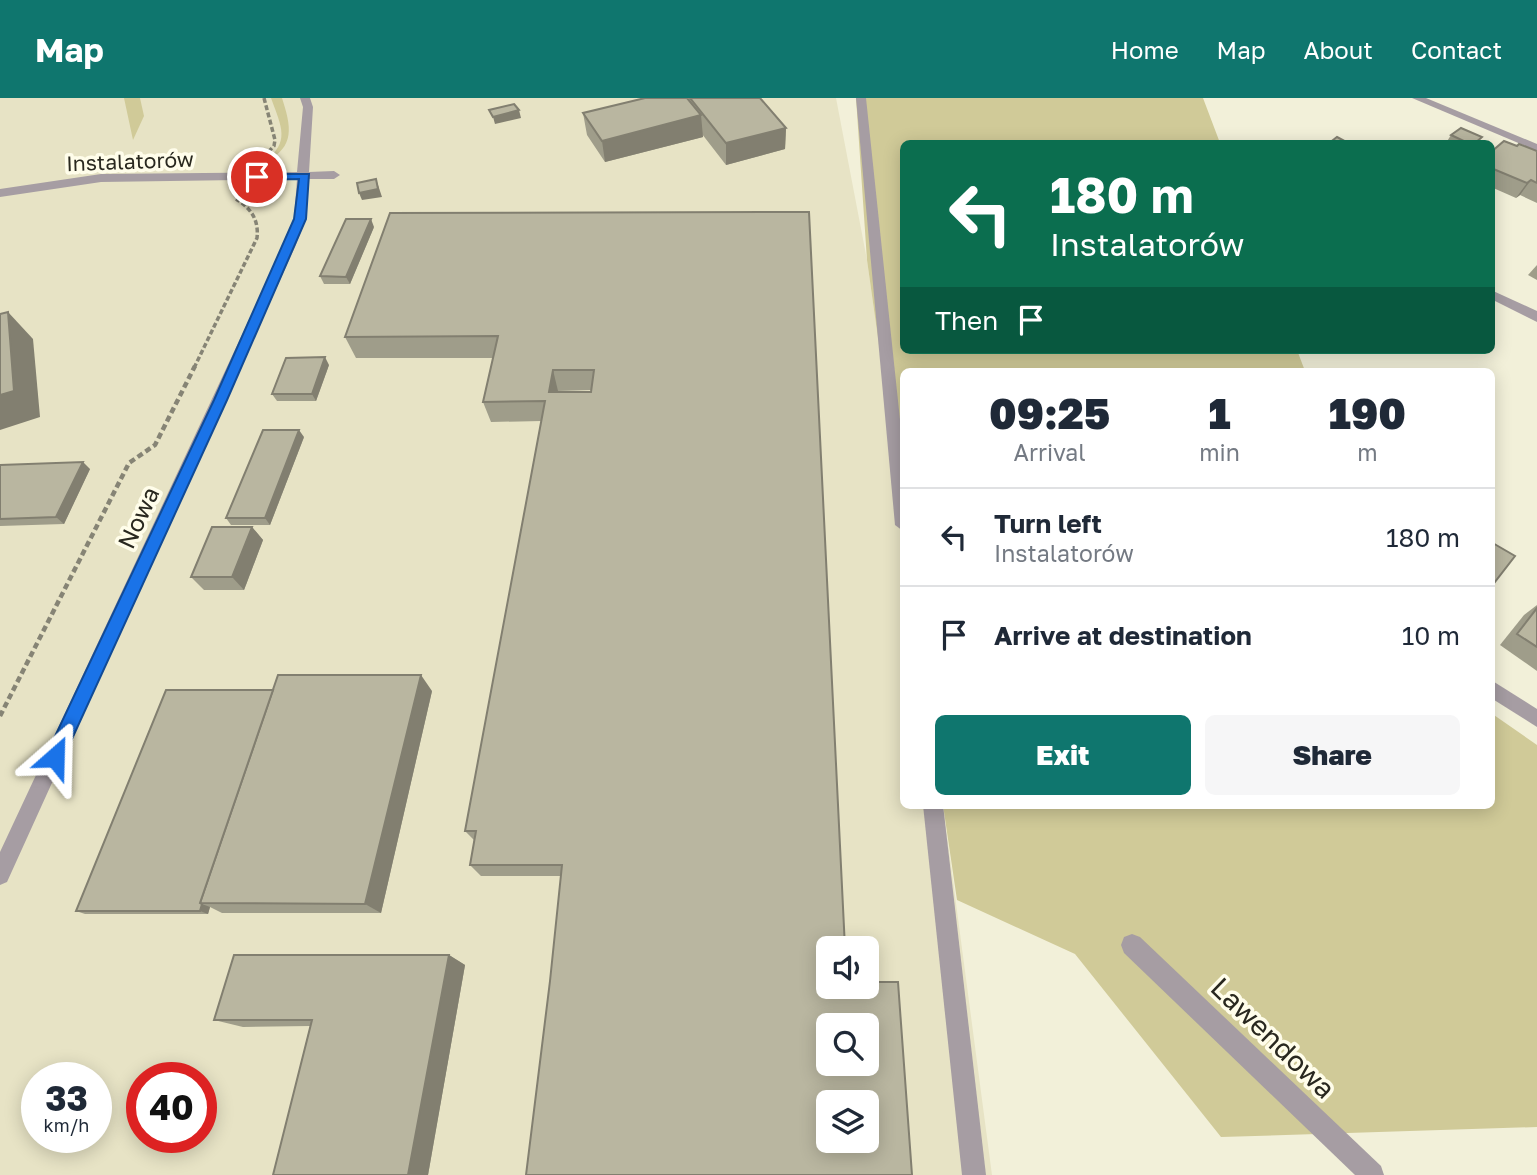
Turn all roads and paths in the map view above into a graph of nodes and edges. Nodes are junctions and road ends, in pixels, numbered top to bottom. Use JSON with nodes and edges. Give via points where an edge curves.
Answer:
{"nodes":[{"id":1,"x":264,"y":98,"type":"edge"},
{"id":2,"x":305,"y":98,"type":"edge"},
{"id":3,"x":861,"y":98,"type":"edge"},
{"id":4,"x":1417,"y":98,"type":"edge"},
{"id":5,"x":1537,"y":149,"type":"edge"},
{"id":6,"x":264,"y":157,"type":"dead end"},
{"id":7,"x":334,"y":175,"type":"dead end"},
{"id":8,"x":305,"y":176,"type":"junction"},
{"id":9,"x":0,"y":193,"type":"edge"},
{"id":10,"x":229,"y":197,"type":"dead end"},
{"id":11,"x":1495,"y":296,"type":"edge"},
{"id":12,"x":1537,"y":317,"type":"edge"},
{"id":13,"x":900,"y":494,"type":"edge"},
{"id":14,"x":1495,"y":691,"type":"edge"},
{"id":15,"x":0,"y":716,"type":"edge"},
{"id":16,"x":1537,"y":719,"type":"edge"},
{"id":17,"x":933,"y":809,"type":"edge"},
{"id":18,"x":0,"y":875,"type":"edge"},
{"id":19,"x":1132,"y":944,"type":"dead end"},
{"id":20,"x":974,"y":1175,"type":"edge"},
{"id":21,"x":1372,"y":1175,"type":"edge"}],
"edges":[{"from":1,"to":6,"type":"path","via":[[275,140]]},
{"from":2,"to":8,"type":"street","name":"Nowa"},
{"from":3,"to":13,"type":"street"},
{"from":4,"to":5,"type":"street"},
{"from":7,"to":8,"type":"street","name":"Instalatorów"},
{"from":8,"to":9,"type":"street","name":"Instalatorów","via":[[101,178]]},
{"from":8,"to":18,"type":"street","name":"Nowa","via":[[300,219],[283,261]]},
{"from":10,"to":15,"type":"path","via":[[248,206],[255,216],[259,228],[255,245],[162,433],[155,445],[129,463]]},
{"from":11,"to":12,"type":"street"},
{"from":14,"to":16,"type":"street"},
{"from":17,"to":20,"type":"street"},
{"from":19,"to":21,"type":"street","name":"Lawendowa"}]}
